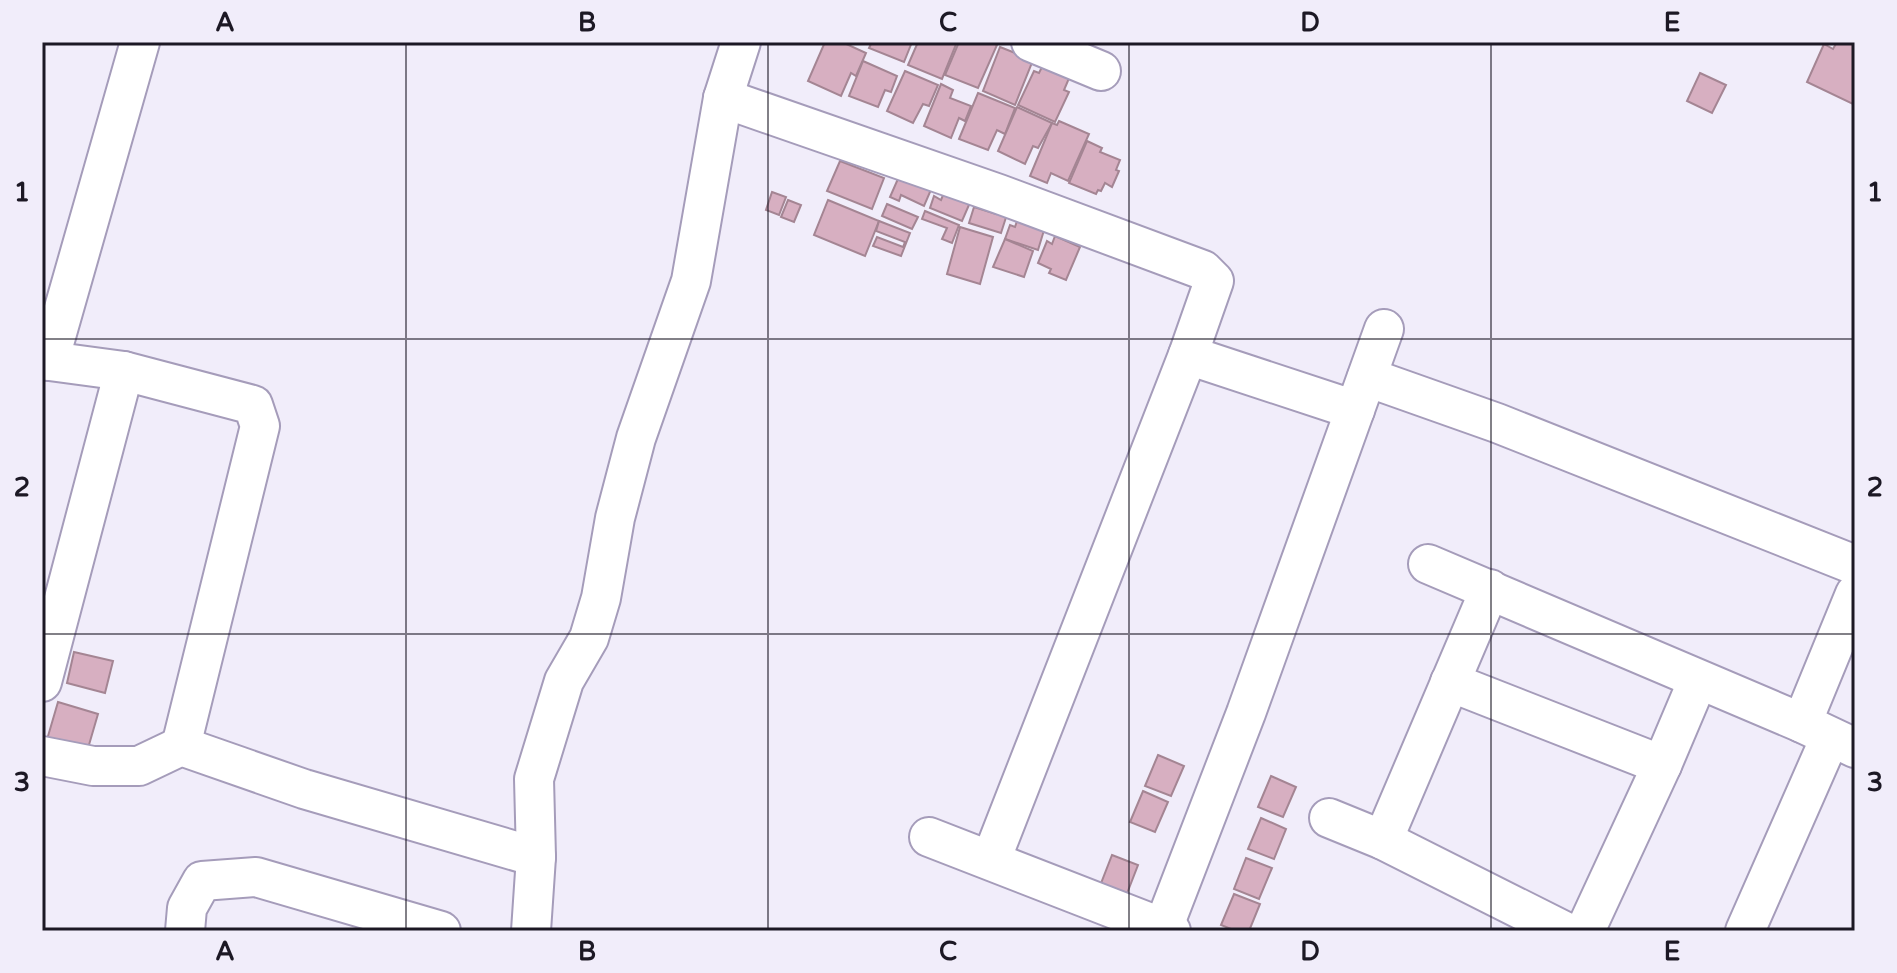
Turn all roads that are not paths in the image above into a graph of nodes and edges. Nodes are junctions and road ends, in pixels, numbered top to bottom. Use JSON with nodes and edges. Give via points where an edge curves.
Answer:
{"nodes":[{"id":1,"x":140,"y":42,"type":"edge"},
{"id":2,"x":741,"y":42,"type":"edge"},
{"id":3,"x":1031,"y":42,"type":"edge"},
{"id":4,"x":1101,"y":71,"type":"dead end"},
{"id":5,"x":723,"y":98,"type":"junction"},
{"id":6,"x":1384,"y":329,"type":"dead end"},
{"id":7,"x":1188,"y":355,"type":"junction"},
{"id":8,"x":46,"y":361,"type":"edge"},
{"id":9,"x":124,"y":371,"type":"junction"},
{"id":10,"x":1361,"y":394,"type":"junction"},
{"id":11,"x":1428,"y":564,"type":"dead end"},
{"id":12,"x":1855,"y":565,"type":"edge"},
{"id":13,"x":1490,"y":589,"type":"junction"},
{"id":14,"x":1855,"y":594,"type":"edge"},
{"id":15,"x":1698,"y":680,"type":"junction"},
{"id":16,"x":42,"y":682,"type":"edge"},
{"id":17,"x":1450,"y":682,"type":"junction"},
{"id":18,"x":1829,"y":736,"type":"edge"},
{"id":19,"x":181,"y":746,"type":"junction"},
{"id":20,"x":42,"y":756,"type":"edge"},
{"id":21,"x":1662,"y":765,"type":"junction"},
{"id":22,"x":1329,"y":818,"type":"dead end"},
{"id":23,"x":929,"y":837,"type":"dead end"},
{"id":24,"x":1383,"y":840,"type":"junction"},
{"id":25,"x":536,"y":857,"type":"junction"},
{"id":26,"x":991,"y":860,"type":"junction"},
{"id":27,"x":361,"y":920,"type":"edge"},
{"id":28,"x":1165,"y":930,"type":"edge"},
{"id":29,"x":185,"y":931,"type":"edge"},
{"id":30,"x":441,"y":931,"type":"edge"},
{"id":31,"x":531,"y":931,"type":"edge"},
{"id":32,"x":1564,"y":931,"type":"edge"},
{"id":33,"x":1585,"y":931,"type":"edge"},
{"id":34,"x":1745,"y":931,"type":"edge"}],
"edges":[{"from":1,"to":8,"type":"street"},
{"from":2,"to":5,"type":"street"},
{"from":3,"to":4,"type":"street"},
{"from":5,"to":7,"type":"street","via":[[1203,270],[1214,281]]},
{"from":5,"to":25,"type":"street","via":[[691,281],[636,438],[589,638],[564,681],[534,779]]},
{"from":6,"to":10,"type":"street"},
{"from":7,"to":10,"type":"street"},
{"from":7,"to":26,"type":"street"},
{"from":8,"to":9,"type":"street"},
{"from":9,"to":16,"type":"street"},
{"from":9,"to":19,"type":"street","via":[[253,405],[260,426]]},
{"from":10,"to":12,"type":"street","via":[[1497,423]]},
{"from":10,"to":28,"type":"street"},
{"from":11,"to":13,"type":"street"},
{"from":13,"to":15,"type":"street"},
{"from":13,"to":17,"type":"street"},
{"from":14,"to":18,"type":"street"},
{"from":15,"to":18,"type":"street"},
{"from":15,"to":21,"type":"street"},
{"from":17,"to":21,"type":"street"},
{"from":17,"to":24,"type":"street"},
{"from":18,"to":34,"type":"street"},
{"from":19,"to":20,"type":"street","via":[[139,766],[93,766]]},
{"from":19,"to":25,"type":"street","via":[[304,789]]},
{"from":21,"to":33,"type":"street"},
{"from":22,"to":24,"type":"street"},
{"from":23,"to":26,"type":"street"},
{"from":24,"to":32,"type":"street"},
{"from":25,"to":31,"type":"street"},
{"from":26,"to":28,"type":"street"},
{"from":27,"to":29,"type":"street","via":[[256,877],[202,881],[187,908]]},
{"from":27,"to":30,"type":"street"}]}
